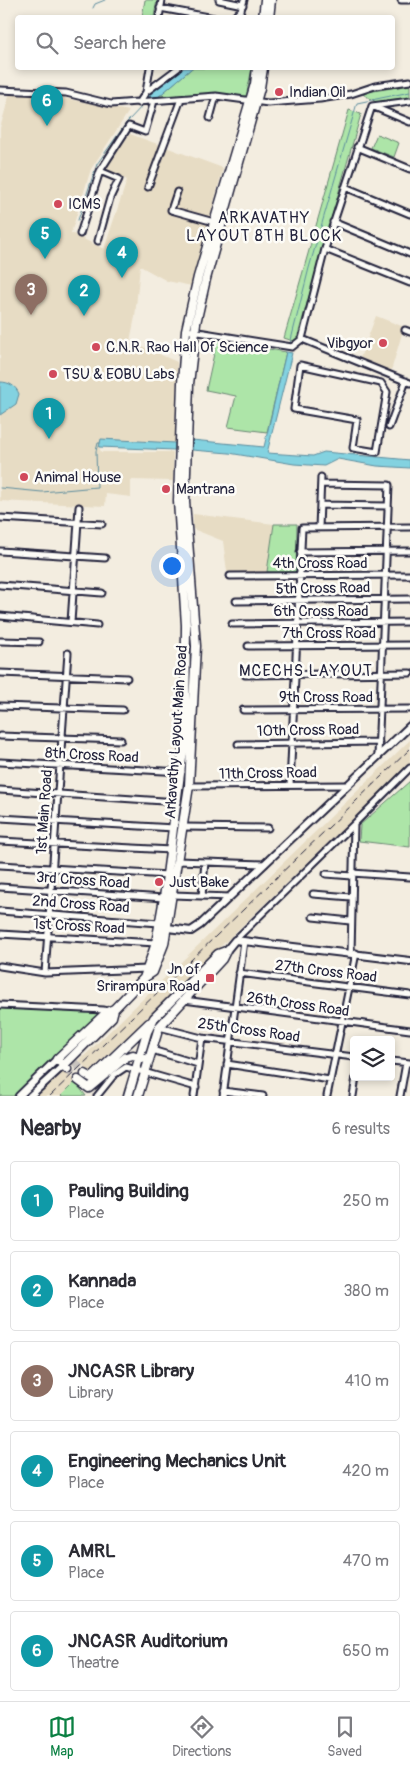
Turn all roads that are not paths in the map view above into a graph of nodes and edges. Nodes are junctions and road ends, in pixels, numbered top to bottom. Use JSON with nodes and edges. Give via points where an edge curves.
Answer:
{"nodes":[{"id":1,"x":162,"y":0,"type":"edge"},
{"id":2,"x":218,"y":0,"type":"edge"},
{"id":3,"x":265,"y":0,"type":"edge"},
{"id":4,"x":271,"y":0,"type":"edge"},
{"id":5,"x":401,"y":0,"type":"edge"},
{"id":6,"x":410,"y":0,"type":"edge"},
{"id":7,"x":244,"y":2,"type":"edge"},
{"id":8,"x":160,"y":8,"type":"junction"},
{"id":9,"x":159,"y":15,"type":"edge"},
{"id":10,"x":198,"y":15,"type":"edge"},
{"id":11,"x":235,"y":15,"type":"edge"},
{"id":12,"x":263,"y":15,"type":"edge"},
{"id":13,"x":269,"y":15,"type":"edge"},
{"id":14,"x":150,"y":70,"type":"edge"},
{"id":15,"x":175,"y":70,"type":"edge"},
{"id":16,"x":257,"y":70,"type":"edge"},
{"id":17,"x":262,"y":70,"type":"edge"},
{"id":18,"x":410,"y":81,"type":"edge"},
{"id":19,"x":0,"y":90,"type":"edge"},
{"id":20,"x":146,"y":92,"type":"junction"},
{"id":21,"x":216,"y":96,"type":"junction"},
{"id":22,"x":181,"y":99,"type":"junction"},
{"id":23,"x":253,"y":100,"type":"junction"},
{"id":24,"x":154,"y":101,"type":"junction"},
{"id":25,"x":410,"y":101,"type":"edge"},
{"id":26,"x":141,"y":103,"type":"junction"},
{"id":27,"x":372,"y":106,"type":"junction"},
{"id":28,"x":210,"y":118,"type":"dead end"},
{"id":29,"x":410,"y":122,"type":"edge"},
{"id":30,"x":357,"y":147,"type":"junction"},
{"id":31,"x":410,"y":169,"type":"edge"},
{"id":32,"x":100,"y":171,"type":"junction"},
{"id":33,"x":148,"y":187,"type":"dead end"},
{"id":34,"x":345,"y":187,"type":"junction"},
{"id":35,"x":177,"y":192,"type":"dead end"},
{"id":36,"x":410,"y":214,"type":"edge"},
{"id":37,"x":214,"y":222,"type":"junction"},
{"id":38,"x":333,"y":222,"type":"junction"},
{"id":39,"x":80,"y":234,"type":"dead end"},
{"id":40,"x":98,"y":241,"type":"dead end"},
{"id":41,"x":325,"y":249,"type":"junction"},
{"id":42,"x":410,"y":254,"type":"edge"},
{"id":43,"x":410,"y":283,"type":"edge"},
{"id":44,"x":186,"y":330,"type":"junction"},
{"id":45,"x":195,"y":331,"type":"junction"},
{"id":46,"x":302,"y":339,"type":"junction"},
{"id":47,"x":385,"y":373,"type":"junction"},
{"id":48,"x":408,"y":382,"type":"edge"},
{"id":49,"x":381,"y":383,"type":"junction"},
{"id":50,"x":389,"y":426,"type":"dead end"},
{"id":51,"x":184,"y":437,"type":"junction"},
{"id":52,"x":321,"y":477,"type":"dead end"},
{"id":53,"x":321,"y":484,"type":"junction"},
{"id":54,"x":320,"y":505,"type":"junction"},
{"id":55,"x":388,"y":506,"type":"junction"},
{"id":56,"x":79,"y":508,"type":"dead end"},
{"id":57,"x":0,"y":518,"type":"edge"},
{"id":58,"x":78,"y":523,"type":"junction"},
{"id":59,"x":102,"y":524,"type":"dead end"},
{"id":60,"x":410,"y":527,"type":"edge"},
{"id":61,"x":318,"y":528,"type":"junction"},
{"id":62,"x":387,"y":528,"type":"junction"},
{"id":63,"x":0,"y":551,"type":"edge"},
{"id":64,"x":410,"y":551,"type":"edge"},
{"id":65,"x":300,"y":552,"type":"junction"},
{"id":66,"x":386,"y":552,"type":"junction"},
{"id":67,"x":76,"y":556,"type":"junction"},
{"id":68,"x":104,"y":558,"type":"dead end"},
{"id":69,"x":385,"y":575,"type":"junction"},
{"id":70,"x":410,"y":575,"type":"edge"},
{"id":71,"x":230,"y":576,"type":"dead end"},
{"id":72,"x":299,"y":576,"type":"junction"},
{"id":73,"x":0,"y":585,"type":"edge"},
{"id":74,"x":73,"y":591,"type":"junction"},
{"id":75,"x":102,"y":593,"type":"dead end"},
{"id":76,"x":410,"y":599,"type":"edge"},
{"id":77,"x":298,"y":600,"type":"junction"},
{"id":78,"x":384,"y":600,"type":"junction"},
{"id":79,"x":236,"y":601,"type":"dead end"},
{"id":80,"x":0,"y":616,"type":"edge"},
{"id":81,"x":71,"y":622,"type":"junction"},
{"id":82,"x":410,"y":622,"type":"edge"},
{"id":83,"x":297,"y":623,"type":"junction"},
{"id":84,"x":384,"y":623,"type":"junction"},
{"id":85,"x":191,"y":624,"type":"junction"},
{"id":86,"x":232,"y":624,"type":"dead end"},
{"id":87,"x":98,"y":625,"type":"dead end"},
{"id":88,"x":0,"y":641,"type":"edge"},
{"id":89,"x":39,"y":642,"type":"dead end"},
{"id":90,"x":383,"y":645,"type":"junction"},
{"id":91,"x":410,"y":645,"type":"edge"},
{"id":92,"x":248,"y":646,"type":"dead end"},
{"id":93,"x":296,"y":646,"type":"junction"},
{"id":94,"x":68,"y":653,"type":"dead end"},
{"id":95,"x":0,"y":672,"type":"edge"},
{"id":96,"x":295,"y":674,"type":"junction"},
{"id":97,"x":382,"y":674,"type":"junction"},
{"id":98,"x":410,"y":674,"type":"edge"},
{"id":99,"x":245,"y":675,"type":"dead end"},
{"id":100,"x":67,"y":676,"type":"junction"},
{"id":101,"x":127,"y":678,"type":"dead end"},
{"id":102,"x":0,"y":706,"type":"edge"},
{"id":103,"x":64,"y":708,"type":"junction"},
{"id":104,"x":380,"y":709,"type":"junction"},
{"id":105,"x":410,"y":709,"type":"edge"},
{"id":106,"x":123,"y":710,"type":"dead end"},
{"id":107,"x":243,"y":710,"type":"dead end"},
{"id":108,"x":293,"y":710,"type":"junction"},
{"id":109,"x":410,"y":726,"type":"edge"},
{"id":110,"x":0,"y":736,"type":"edge"},
{"id":111,"x":62,"y":737,"type":"junction"},
{"id":112,"x":121,"y":740,"type":"dead end"},
{"id":113,"x":379,"y":742,"type":"junction"},
{"id":114,"x":292,"y":743,"type":"junction"},
{"id":115,"x":238,"y":744,"type":"dead end"},
{"id":116,"x":378,"y":756,"type":"junction"},
{"id":117,"x":0,"y":762,"type":"edge"},
{"id":118,"x":60,"y":765,"type":"junction"},
{"id":119,"x":410,"y":768,"type":"edge"},
{"id":120,"x":182,"y":772,"type":"junction"},
{"id":121,"x":290,"y":785,"type":"junction"},
{"id":122,"x":348,"y":785,"type":"junction"},
{"id":123,"x":189,"y":786,"type":"junction"},
{"id":124,"x":0,"y":790,"type":"edge"},
{"id":125,"x":58,"y":793,"type":"junction"},
{"id":126,"x":178,"y":802,"type":"junction"},
{"id":127,"x":0,"y":818,"type":"edge"},
{"id":128,"x":56,"y":822,"type":"junction"},
{"id":129,"x":354,"y":824,"type":"junction"},
{"id":130,"x":184,"y":827,"type":"junction"},
{"id":131,"x":174,"y":828,"type":"junction"},
{"id":132,"x":268,"y":828,"type":"dead end"},
{"id":133,"x":0,"y":841,"type":"edge"},
{"id":134,"x":54,"y":844,"type":"junction"},
{"id":135,"x":171,"y":850,"type":"junction"},
{"id":136,"x":178,"y":861,"type":"junction"},
{"id":137,"x":205,"y":862,"type":"junction"},
{"id":138,"x":265,"y":864,"type":"junction"},
{"id":139,"x":0,"y":865,"type":"edge"},
{"id":140,"x":52,"y":868,"type":"junction"},
{"id":141,"x":326,"y":874,"type":"dead end"},
{"id":142,"x":352,"y":874,"type":"junction"},
{"id":143,"x":168,"y":875,"type":"junction"},
{"id":144,"x":410,"y":877,"type":"edge"},
{"id":145,"x":0,"y":887,"type":"edge"},
{"id":146,"x":50,"y":890,"type":"junction"},
{"id":147,"x":313,"y":894,"type":"dead end"},
{"id":148,"x":173,"y":895,"type":"junction"},
{"id":149,"x":202,"y":896,"type":"junction"},
{"id":150,"x":230,"y":897,"type":"junction"},
{"id":151,"x":351,"y":897,"type":"junction"},
{"id":152,"x":164,"y":898,"type":"junction"},
{"id":153,"x":0,"y":911,"type":"edge"},
{"id":154,"x":49,"y":914,"type":"junction"},
{"id":155,"x":313,"y":917,"type":"dead end"},
{"id":156,"x":350,"y":921,"type":"junction"},
{"id":157,"x":159,"y":923,"type":"junction"},
{"id":158,"x":168,"y":928,"type":"junction"},
{"id":159,"x":0,"y":934,"type":"edge"},
{"id":160,"x":47,"y":937,"type":"junction"},
{"id":161,"x":235,"y":940,"type":"junction"},
{"id":162,"x":244,"y":941,"type":"junction"},
{"id":163,"x":156,"y":943,"type":"junction"},
{"id":164,"x":226,"y":951,"type":"joint"},
{"id":165,"x":353,"y":953,"type":"junction"},
{"id":166,"x":220,"y":957,"type":"junction"},
{"id":167,"x":410,"y":961,"type":"edge"},
{"id":168,"x":0,"y":966,"type":"edge"},
{"id":169,"x":151,"y":971,"type":"junction"},
{"id":170,"x":45,"y":973,"type":"junction"},
{"id":171,"x":239,"y":973,"type":"junction"},
{"id":172,"x":349,"y":987,"type":"junction"},
{"id":173,"x":410,"y":995,"type":"edge"},
{"id":174,"x":184,"y":1000,"type":"junction"},
{"id":175,"x":0,"y":1005,"type":"edge"},
{"id":176,"x":234,"y":1008,"type":"junction"},
{"id":177,"x":111,"y":1013,"type":"junction"},
{"id":178,"x":154,"y":1018,"type":"junction"},
{"id":179,"x":342,"y":1022,"type":"junction"},
{"id":180,"x":159,"y":1027,"type":"junction"},
{"id":181,"x":410,"y":1030,"type":"edge"},
{"id":182,"x":202,"y":1038,"type":"junction"},
{"id":183,"x":228,"y":1042,"type":"junction"},
{"id":184,"x":66,"y":1050,"type":"junction"},
{"id":185,"x":152,"y":1050,"type":"junction"},
{"id":186,"x":335,"y":1054,"type":"junction"},
{"id":187,"x":350,"y":1056,"type":"edge"},
{"id":188,"x":140,"y":1057,"type":"junction"},
{"id":189,"x":58,"y":1059,"type":"junction"},
{"id":190,"x":73,"y":1060,"type":"junction"},
{"id":191,"x":149,"y":1060,"type":"junction"},
{"id":192,"x":395,"y":1061,"type":"edge"},
{"id":193,"x":408,"y":1063,"type":"edge"},
{"id":194,"x":198,"y":1064,"type":"junction"},
{"id":195,"x":226,"y":1064,"type":"junction"},
{"id":196,"x":65,"y":1067,"type":"junction"},
{"id":197,"x":136,"y":1070,"type":"junction"},
{"id":198,"x":146,"y":1072,"type":"junction"},
{"id":199,"x":85,"y":1074,"type":"dead end"},
{"id":200,"x":78,"y":1080,"type":"tunnel mouth"},
{"id":201,"x":330,"y":1080,"type":"junction"},
{"id":202,"x":355,"y":1081,"type":"edge"},
{"id":203,"x":196,"y":1087,"type":"junction"},
{"id":204,"x":223,"y":1093,"type":"edge"},
{"id":205,"x":140,"y":1095,"type":"edge"},
{"id":206,"x":19,"y":1096,"type":"edge"},
{"id":207,"x":30,"y":1096,"type":"edge"},
{"id":208,"x":97,"y":1096,"type":"edge"},
{"id":209,"x":128,"y":1096,"type":"edge"},
{"id":210,"x":194,"y":1096,"type":"edge"},
{"id":211,"x":263,"y":1096,"type":"edge"},
{"id":212,"x":327,"y":1096,"type":"edge"},
{"id":213,"x":353,"y":1096,"type":"edge"},
{"id":214,"x":400,"y":1096,"type":"edge"}],
"edges":[{"from":1,"to":8,"type":"street"},
{"from":2,"to":7,"type":"street"},
{"from":3,"to":12,"type":"main road"},
{"from":4,"to":13,"type":"main road"},
{"from":5,"to":6,"type":"street"},
{"from":7,"to":11,"type":"street"},
{"from":8,"to":9,"type":"street"},
{"from":8,"to":10,"type":"street"},
{"from":14,"to":20,"type":"street"},
{"from":15,"to":20,"type":"street"},
{"from":16,"to":23,"type":"main road","name":"Arkavathy Layout Main Road"},
{"from":17,"to":23,"type":"main road","name":"Arkavathy Layout Main Road"},
{"from":18,"to":23,"type":"street","via":[[320,99],[268,103]]},
{"from":19,"to":26,"type":"street","via":[[66,93],[111,104]]},
{"from":20,"to":26,"type":"street"},
{"from":21,"to":22,"type":"street"},
{"from":21,"to":23,"type":"street"},
{"from":21,"to":28,"type":"street"},
{"from":22,"to":24,"type":"street"},
{"from":22,"to":33,"type":"street"},
{"from":23,"to":37,"type":"main road","name":"Arkavathy Layout Main Road"},
{"from":23,"to":45,"type":"main road","name":"Arkavathy Layout Main Road"},
{"from":24,"to":26,"type":"street"},
{"from":24,"to":32,"type":"street","via":[[145,132],[129,126]]},
{"from":25,"to":27,"type":"street"},
{"from":27,"to":29,"type":"street"},
{"from":27,"to":30,"type":"street"},
{"from":30,"to":31,"type":"street"},
{"from":30,"to":34,"type":"street"},
{"from":32,"to":39,"type":"street"},
{"from":32,"to":40,"type":"street","via":[[119,180],[110,198]]},
{"from":34,"to":36,"type":"street"},
{"from":34,"to":38,"type":"street"},
{"from":35,"to":37,"type":"street","via":[[171,210]]},
{"from":37,"to":44,"type":"main road","name":"Arkavathy Layout Main Road"},
{"from":38,"to":41,"type":"street"},
{"from":38,"to":42,"type":"street"},
{"from":41,"to":43,"type":"street"},
{"from":41,"to":46,"type":"street"},
{"from":44,"to":45,"type":"street"},
{"from":44,"to":51,"type":"main road","name":"Arkavathy Layout Main Road"},
{"from":45,"to":46,"type":"street","via":[[292,347]]},
{"from":45,"to":51,"type":"main road","name":"Arkavathy Layout Main Road"},
{"from":46,"to":47,"type":"street"},
{"from":47,"to":48,"type":"street"},
{"from":47,"to":49,"type":"street"},
{"from":48,"to":50,"type":"street"},
{"from":49,"to":49,"type":"street","via":[[387,392],[377,452],[353,448],[357,420],[294,409],[300,365]]},
{"from":51,"to":85,"type":"main road","name":"Arkavathy Layout Main Road"},
{"from":52,"to":53,"type":"street"},
{"from":53,"to":54,"type":"street"},
{"from":53,"to":55,"type":"street","via":[[389,485]]},
{"from":54,"to":55,"type":"street"},
{"from":54,"to":61,"type":"street"},
{"from":55,"to":62,"type":"street"},
{"from":56,"to":58,"type":"street"},
{"from":57,"to":58,"type":"street"},
{"from":58,"to":59,"type":"street"},
{"from":58,"to":67,"type":"street"},
{"from":60,"to":62,"type":"street"},
{"from":61,"to":62,"type":"street"},
{"from":61,"to":65,"type":"street","via":[[302,528]]},
{"from":62,"to":66,"type":"street"},
{"from":63,"to":67,"type":"street"},
{"from":64,"to":66,"type":"street"},
{"from":65,"to":66,"type":"street"},
{"from":65,"to":72,"type":"street"},
{"from":66,"to":69,"type":"street"},
{"from":67,"to":68,"type":"street"},
{"from":67,"to":74,"type":"street"},
{"from":69,"to":70,"type":"street","name":"4th Cross Road"},
{"from":69,"to":72,"type":"street","name":"4th Cross Road"},
{"from":69,"to":78,"type":"street"},
{"from":71,"to":72,"type":"street","name":"4th Cross Road"},
{"from":72,"to":77,"type":"street"},
{"from":73,"to":74,"type":"street"},
{"from":74,"to":75,"type":"street"},
{"from":74,"to":81,"type":"street"},
{"from":76,"to":78,"type":"street","name":"5th Cross Road"},
{"from":77,"to":78,"type":"street","name":"5th Cross Road"},
{"from":77,"to":79,"type":"street","name":"5th Cross Road"},
{"from":77,"to":83,"type":"street"},
{"from":78,"to":84,"type":"street"},
{"from":80,"to":81,"type":"street"},
{"from":81,"to":87,"type":"street"},
{"from":82,"to":84,"type":"street","name":"6th Cross Road"},
{"from":83,"to":84,"type":"street","name":"6th Cross Road"},
{"from":83,"to":86,"type":"street","name":"6th Cross Road"},
{"from":83,"to":93,"type":"street"},
{"from":84,"to":90,"type":"street"},
{"from":85,"to":120,"type":"main road","name":"Arkavathy Layout Main Road"},
{"from":85,"to":123,"type":"main road","name":"Arkavathy Layout Main Road","via":[[194,710]]},
{"from":88,"to":89,"type":"street"},
{"from":90,"to":91,"type":"street","name":"7th Cross Road"},
{"from":90,"to":93,"type":"street","name":"7th Cross Road"},
{"from":90,"to":97,"type":"street"},
{"from":92,"to":93,"type":"street","name":"7th Cross Road"},
{"from":93,"to":96,"type":"street"},
{"from":94,"to":100,"type":"street","name":"1st Main Road"},
{"from":95,"to":100,"type":"street"},
{"from":96,"to":97,"type":"street"},
{"from":96,"to":99,"type":"street"},
{"from":96,"to":108,"type":"street"},
{"from":97,"to":98,"type":"street"},
{"from":97,"to":104,"type":"street"},
{"from":100,"to":101,"type":"street"},
{"from":100,"to":103,"type":"street","name":"1st Main Road"},
{"from":102,"to":103,"type":"street"},
{"from":103,"to":106,"type":"street"},
{"from":103,"to":111,"type":"street","name":"1st Main Road"},
{"from":104,"to":105,"type":"street","name":"9th Cross Road"},
{"from":104,"to":108,"type":"street","name":"9th Cross Road"},
{"from":104,"to":113,"type":"street"},
{"from":107,"to":108,"type":"street","name":"9th Cross Road"},
{"from":108,"to":114,"type":"street"},
{"from":109,"to":116,"type":"street"},
{"from":110,"to":111,"type":"street"},
{"from":111,"to":112,"type":"street"},
{"from":111,"to":118,"type":"street","name":"1st Main Road"},
{"from":113,"to":114,"type":"street","name":"10th Cross Road"},
{"from":113,"to":116,"type":"street"},
{"from":114,"to":115,"type":"street","name":"10th Cross Road"},
{"from":114,"to":121,"type":"street"},
{"from":116,"to":122,"type":"street"},
{"from":117,"to":118,"type":"street","name":"8th Cross Road"},
{"from":118,"to":120,"type":"street","name":"8th Cross Road"},
{"from":118,"to":125,"type":"street","name":"1st Main Road"},
{"from":119,"to":129,"type":"street"},
{"from":120,"to":126,"type":"main road","name":"Arkavathy Layout Main Road"},
{"from":121,"to":122,"type":"street","name":"11th Cross Road"},
{"from":121,"to":123,"type":"street","name":"11th Cross Road"},
{"from":122,"to":138,"type":"street"},
{"from":123,"to":130,"type":"main road","name":"Arkavathy Layout Main Road"},
{"from":124,"to":125,"type":"street"},
{"from":125,"to":126,"type":"street"},
{"from":125,"to":128,"type":"street","name":"1st Main Road"},
{"from":126,"to":131,"type":"main road","name":"Arkavathy Layout Main Road"},
{"from":127,"to":128,"type":"street"},
{"from":128,"to":131,"type":"street"},
{"from":128,"to":134,"type":"street","name":"1st Main Road"},
{"from":129,"to":142,"type":"street"},
{"from":129,"to":161,"type":"street"},
{"from":130,"to":132,"type":"street"},
{"from":130,"to":136,"type":"main road","name":"Arkavathy Layout Main Road"},
{"from":131,"to":135,"type":"main road","name":"Arkavathy Layout Main Road"},
{"from":133,"to":134,"type":"street"},
{"from":134,"to":135,"type":"street"},
{"from":134,"to":140,"type":"street","name":"1st Main Road"},
{"from":135,"to":143,"type":"main road","name":"Arkavathy Layout Main Road"},
{"from":136,"to":137,"type":"street"},
{"from":136,"to":148,"type":"main road","name":"Arkavathy Layout Main Road"},
{"from":137,"to":138,"type":"street"},
{"from":137,"to":149,"type":"street"},
{"from":138,"to":150,"type":"street"},
{"from":139,"to":140,"type":"street"},
{"from":140,"to":143,"type":"street"},
{"from":140,"to":146,"type":"street","name":"1st Main Road"},
{"from":141,"to":142,"type":"street"},
{"from":142,"to":144,"type":"street"},
{"from":142,"to":151,"type":"street"},
{"from":143,"to":152,"type":"main road","name":"Arkavathy Layout Main Road"},
{"from":145,"to":146,"type":"street","name":"3rd Cross Road"},
{"from":146,"to":152,"type":"street","name":"3rd Cross Road"},
{"from":146,"to":154,"type":"street","name":"1st Main Road"},
{"from":147,"to":151,"type":"street"},
{"from":148,"to":149,"type":"street"},
{"from":148,"to":158,"type":"main road","name":"Arkavathy Layout Main Road"},
{"from":149,"to":150,"type":"street"},
{"from":150,"to":158,"type":"street","via":[[191,930]]},
{"from":151,"to":156,"type":"street"},
{"from":152,"to":157,"type":"main road","name":"Arkavathy Layout Main Road"},
{"from":153,"to":154,"type":"street","name":"2nd Cross Road"},
{"from":154,"to":157,"type":"street","name":"2nd Cross Road"},
{"from":154,"to":160,"type":"street","name":"1st Main Road"},
{"from":155,"to":156,"type":"street"},
{"from":156,"to":165,"type":"street"},
{"from":157,"to":158,"type":"main road"},
{"from":157,"to":163,"type":"main road","name":"Arkavathy Layout Main Road"},
{"from":158,"to":169,"type":"main road","name":"Arkavathy Layout Main Road"},
{"from":159,"to":160,"type":"street","name":"1st Cross Road"},
{"from":160,"to":163,"type":"street","name":"1st Cross Road"},
{"from":160,"to":170,"type":"street","name":"1st Main Road"},
{"from":161,"to":162,"type":"street"},
{"from":161,"to":164,"type":"street"},
{"from":162,"to":165,"type":"street"},
{"from":162,"to":171,"type":"street"},
{"from":163,"to":169,"type":"main road","name":"Arkavathy Layout Main Road"},
{"from":164,"to":166,"type":"main road"},
{"from":165,"to":167,"type":"street"},
{"from":165,"to":172,"type":"street"},
{"from":166,"to":174,"type":"main road"},
{"from":166,"to":178,"type":"main road"},
{"from":168,"to":170,"type":"street"},
{"from":169,"to":170,"type":"street"},
{"from":169,"to":177,"type":"main road"},
{"from":171,"to":172,"type":"street","name":"27th Cross Road"},
{"from":171,"to":176,"type":"street"},
{"from":172,"to":173,"type":"street","name":"27th Cross Road"},
{"from":172,"to":179,"type":"street"},
{"from":174,"to":176,"type":"street","name":"26th Cross Road"},
{"from":174,"to":180,"type":"main road"},
{"from":175,"to":177,"type":"street"},
{"from":176,"to":179,"type":"street","name":"26th Cross Road"},
{"from":176,"to":183,"type":"street"},
{"from":177,"to":184,"type":"main road"},
{"from":177,"to":190,"type":"main road"},
{"from":178,"to":188,"type":"main road"},
{"from":178,"to":199,"type":"main road","via":[[92,1078]]},
{"from":179,"to":181,"type":"street","name":"26th Cross Road"},
{"from":179,"to":186,"type":"street"},
{"from":180,"to":182,"type":"street","name":"25th Cross Road"},
{"from":180,"to":185,"type":"main road"},
{"from":182,"to":183,"type":"street","name":"25th Cross Road"},
{"from":182,"to":194,"type":"street"},
{"from":183,"to":186,"type":"street","name":"25th Cross Road"},
{"from":183,"to":195,"type":"street"},
{"from":184,"to":189,"type":"main road"},
{"from":184,"to":190,"type":"main road"},
{"from":185,"to":191,"type":"main road"},
{"from":185,"to":194,"type":"street"},
{"from":186,"to":187,"type":"street","name":"25th Cross Road"},
{"from":186,"to":201,"type":"street"},
{"from":188,"to":191,"type":"main road"},
{"from":188,"to":197,"type":"main road"},
{"from":188,"to":200,"type":"main road","via":[[126,1057],[89,1088]]},
{"from":189,"to":196,"type":"main road"},
{"from":189,"to":206,"type":"street"},
{"from":190,"to":196,"type":"main road"},
{"from":191,"to":198,"type":"main road"},
{"from":192,"to":193,"type":"street"},
{"from":193,"to":214,"type":"street"},
{"from":194,"to":203,"type":"street"},
{"from":195,"to":201,"type":"street"},
{"from":195,"to":204,"type":"street"},
{"from":196,"to":207,"type":"street"},
{"from":197,"to":198,"type":"street"},
{"from":197,"to":208,"type":"street","via":[[125,1068],[114,1075]]},
{"from":197,"to":209,"type":"main road"},
{"from":198,"to":203,"type":"street"},
{"from":198,"to":205,"type":"main road"},
{"from":201,"to":212,"type":"street"},
{"from":202,"to":213,"type":"street"},
{"from":203,"to":210,"type":"street"},
{"from":204,"to":211,"type":"street"}]}
